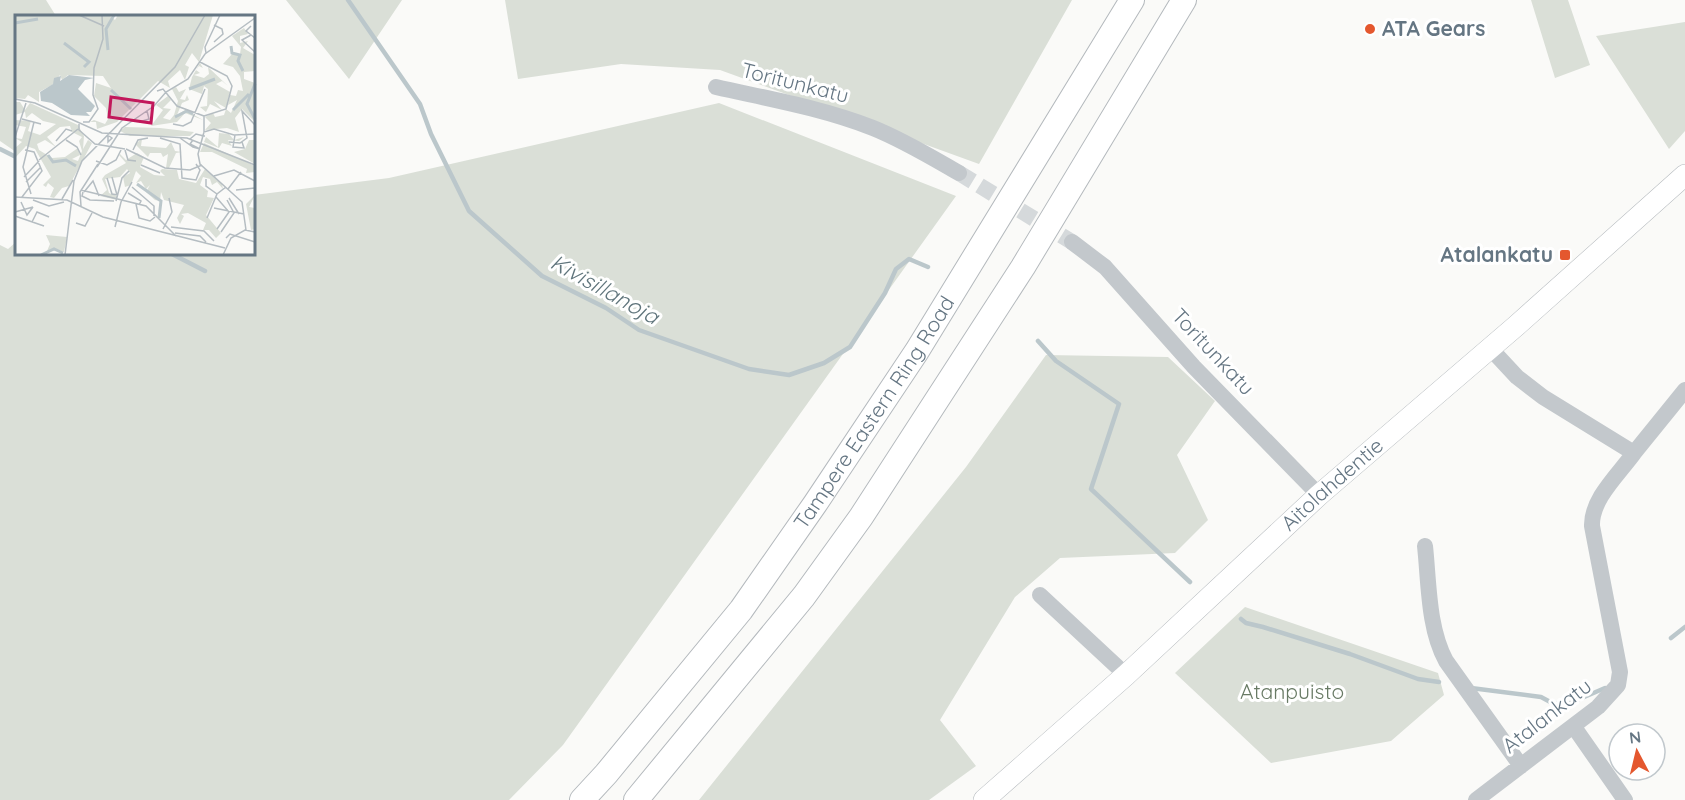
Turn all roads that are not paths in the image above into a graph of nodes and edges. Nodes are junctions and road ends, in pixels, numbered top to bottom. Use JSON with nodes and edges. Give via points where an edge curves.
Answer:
{"nodes":[{"id":1,"x":1132,"y":0,"type":"edge"},
{"id":2,"x":1184,"y":0,"type":"edge"},
{"id":3,"x":716,"y":87,"type":"dead end"},
{"id":4,"x":959,"y":173,"type":"tunnel mouth"},
{"id":5,"x":1685,"y":175,"type":"edge"},
{"id":6,"x":1072,"y":242,"type":"tunnel mouth"},
{"id":7,"x":1490,"y":348,"type":"junction"},
{"id":8,"x":1685,"y":390,"type":"edge"},
{"id":9,"x":1634,"y":453,"type":"junction"},
{"id":10,"x":1319,"y":495,"type":"junction"},
{"id":11,"x":1425,"y":546,"type":"dead end"},
{"id":12,"x":1040,"y":595,"type":"dead end"},
{"id":13,"x":1126,"y":675,"type":"junction"},
{"id":14,"x":1574,"y":727,"type":"junction"},
{"id":15,"x":1521,"y":766,"type":"junction"},
{"id":16,"x":582,"y":800,"type":"edge"},
{"id":17,"x":636,"y":800,"type":"edge"},
{"id":18,"x":984,"y":800,"type":"edge"},
{"id":19,"x":1476,"y":800,"type":"edge"},
{"id":20,"x":1625,"y":800,"type":"edge"}],
"edges":[{"from":1,"to":16,"type":"highway","name":"Tampere Eastern Ring Road","via":[[917,351],[815,504],[741,610]]},
{"from":2,"to":17,"type":"highway","name":"Tampere Eastern Ring Road","via":[[1023,267],[861,517],[804,596]]},
{"from":3,"to":4,"type":"street","name":"Toritunkatu","via":[[788,102],[873,128]]},
{"from":5,"to":7,"type":"main road","name":"Aitolahdentie"},
{"from":6,"to":10,"type":"street","name":"Toritunkatu","via":[[1105,267],[1194,368]]},
{"from":7,"to":9,"type":"street","via":[[1543,397]]},
{"from":7,"to":10,"type":"main road","name":"Aitolahdentie"},
{"from":8,"to":9,"type":"street"},
{"from":9,"to":14,"type":"street","name":"Atalankatu","via":[[1592,515],[1620,672],[1618,685]]},
{"from":10,"to":13,"type":"main road","name":"Aitolahdentie"},
{"from":11,"to":15,"type":"street","via":[[1438,646]]},
{"from":12,"to":13,"type":"street"},
{"from":13,"to":18,"type":"main road","name":"Aitolahdentie"},
{"from":14,"to":15,"type":"street","name":"Atalankatu"},
{"from":14,"to":20,"type":"street"},
{"from":15,"to":19,"type":"street","name":"Atalankatu"}]}
